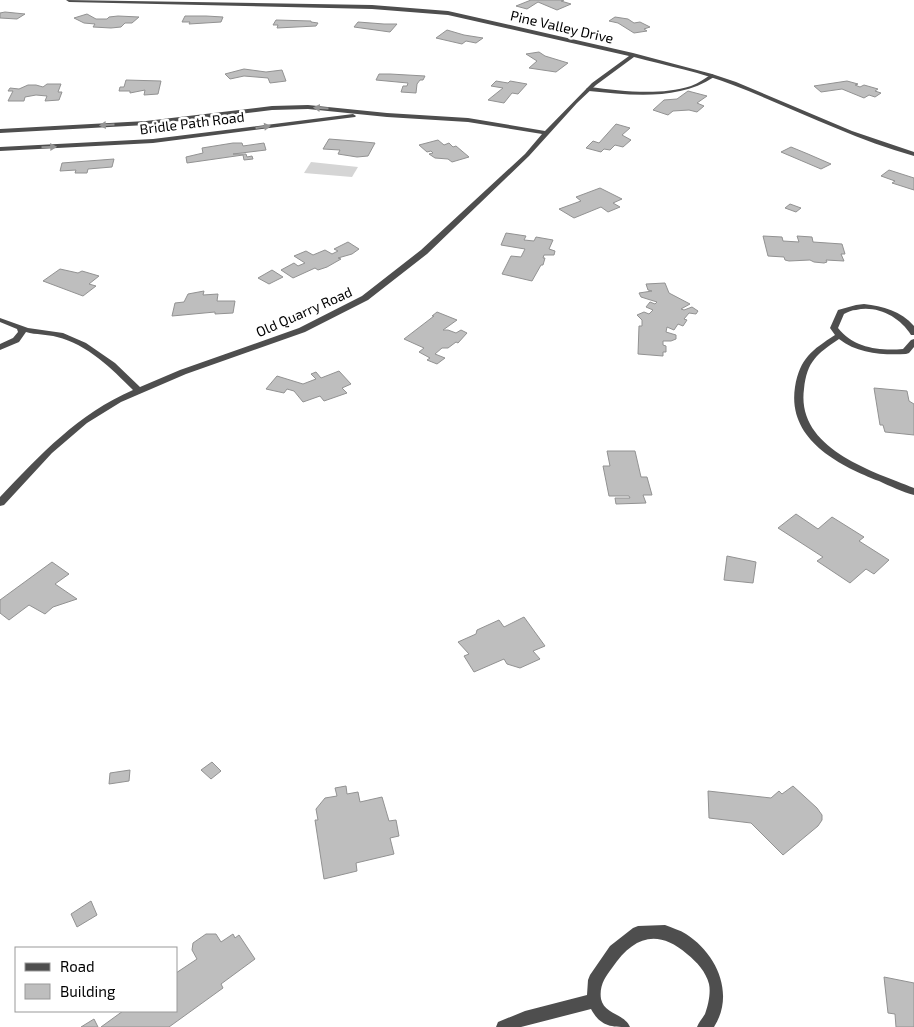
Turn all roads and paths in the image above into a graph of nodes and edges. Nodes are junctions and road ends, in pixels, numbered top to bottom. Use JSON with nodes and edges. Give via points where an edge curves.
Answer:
{"nodes":[{"id":1,"x":69,"y":0,"type":"edge"},
{"id":2,"x":633,"y":55,"type":"junction"},
{"id":3,"x":712,"y":76,"type":"junction"},
{"id":4,"x":589,"y":89,"type":"junction"},
{"id":5,"x":387,"y":115,"type":"junction"},
{"id":6,"x":0,"y":131,"type":"edge"},
{"id":7,"x":547,"y":133,"type":"junction"},
{"id":8,"x":0,"y":149,"type":"edge"},
{"id":9,"x":914,"y":154,"type":"edge"},
{"id":10,"x":0,"y":320,"type":"edge"},
{"id":11,"x":21,"y":328,"type":"junction"},
{"id":12,"x":914,"y":333,"type":"edge"},
{"id":13,"x":839,"y":336,"type":"junction"},
{"id":14,"x":914,"y":342,"type":"edge"},
{"id":15,"x":0,"y":347,"type":"edge"},
{"id":16,"x":138,"y":390,"type":"junction"},
{"id":17,"x":914,"y":492,"type":"edge"},
{"id":18,"x":0,"y":503,"type":"edge"},
{"id":19,"x":594,"y":1001,"type":"junction"},
{"id":20,"x":503,"y":1027,"type":"edge"},
{"id":21,"x":623,"y":1027,"type":"edge"},
{"id":22,"x":704,"y":1027,"type":"edge"}],
"edges":[{"from":1,"to":2,"type":"street","name":"Pine Valley Drive","via":[[410,9],[471,18]]},
{"from":2,"to":3,"type":"street","name":"Pine Valley Drive"},
{"from":2,"to":4,"type":"street","name":"Old Quarry Road"},
{"from":3,"to":4,"type":"lane","via":[[693,87],[643,94]]},
{"from":3,"to":9,"type":"street","name":"Pine Valley Drive","via":[[850,132]]},
{"from":4,"to":7,"type":"street","name":"Old Quarry Road"},
{"from":5,"to":6,"type":"street","name":"Bridle Path Road","one_way":true,"via":[[290,107],[146,123]]},
{"from":5,"to":7,"type":"street","name":"Bridle Path Road","via":[[468,120]]},
{"from":8,"to":5,"type":"street","name":"Bridle Path Road","one_way":true,"via":[[153,141],[344,116]]},
{"from":7,"to":16,"type":"street","name":"Old Quarry Road","via":[[424,252],[365,298],[302,330]]},
{"from":10,"to":11,"type":"street"},
{"from":11,"to":15,"type":"street","via":[[16,340]]},
{"from":11,"to":16,"type":"street","via":[[60,336],[88,347],[117,368]]},
{"from":12,"to":13,"type":"street","via":[[905,321],[887,312],[863,307],[841,312],[834,328]]},
{"from":13,"to":14,"type":"street","via":[[859,347],[881,352],[906,350]]},
{"from":13,"to":17,"type":"street","via":[[816,351],[802,370],[797,402],[801,421],[816,441],[842,460]]},
{"from":16,"to":18,"type":"street","name":"Old Quarry Road","via":[[84,421],[49,451]]},
{"from":19,"to":20,"type":"street","via":[[525,1018]]},
{"from":19,"to":21,"type":"street","via":[[601,1013]]},
{"from":19,"to":22,"type":"street","via":[[595,980],[615,951],[638,934],[665,932],[682,939],[704,959],[716,984],[716,1002]]}]}
